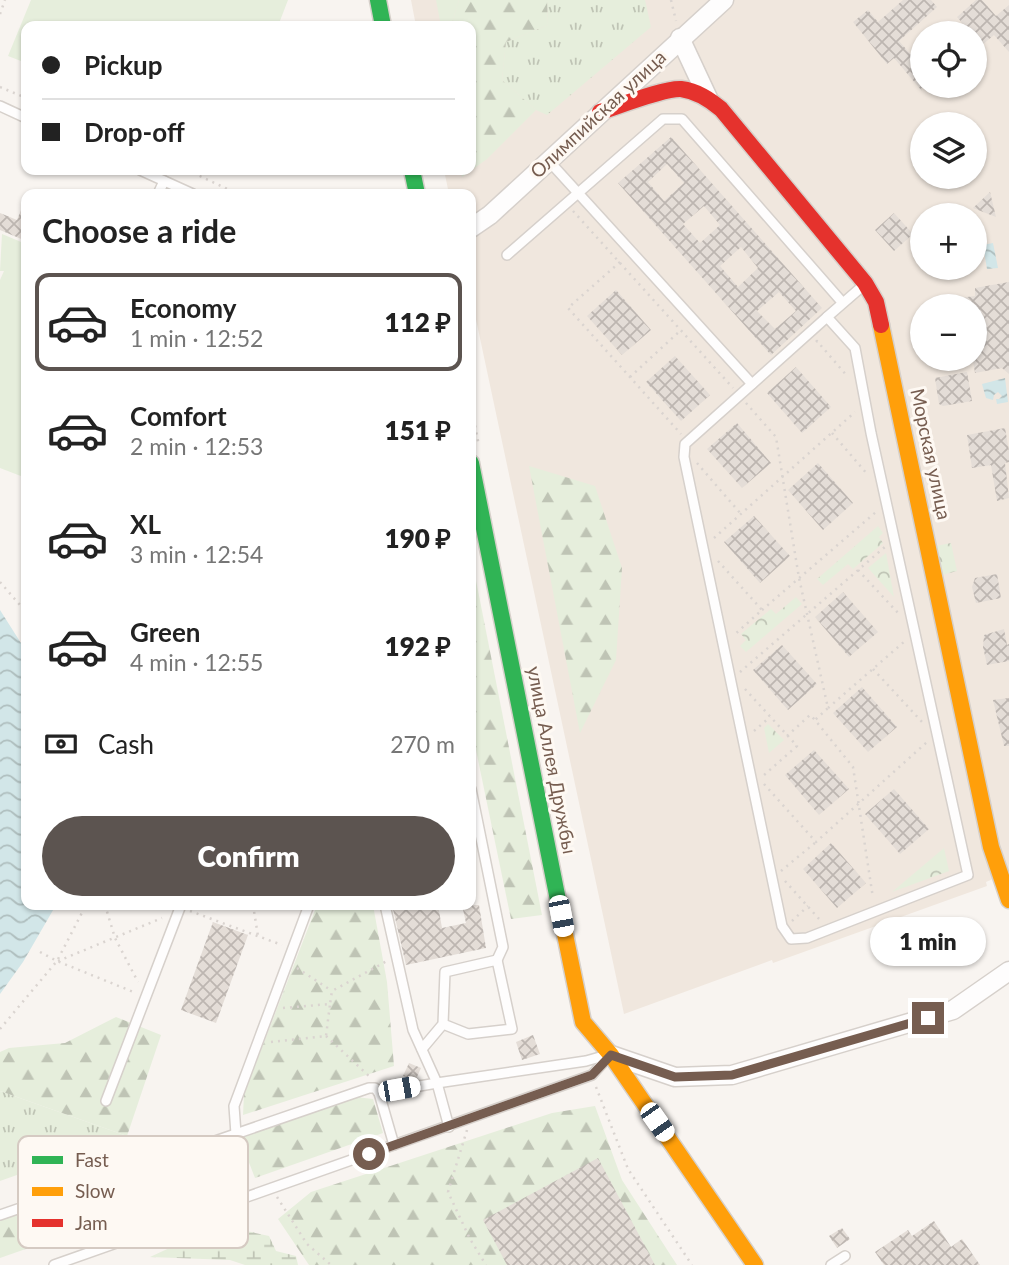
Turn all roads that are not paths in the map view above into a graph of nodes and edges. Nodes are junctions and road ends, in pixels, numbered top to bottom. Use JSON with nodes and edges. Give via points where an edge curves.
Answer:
{"nodes":[{"id":1,"x":378,"y":0,"type":"edge"},
{"id":2,"x":724,"y":0,"type":"edge"},
{"id":3,"x":382,"y":21,"type":"edge"},
{"id":4,"x":680,"y":38,"type":"junction"},
{"id":5,"x":708,"y":98,"type":"junction"},
{"id":6,"x":0,"y":106,"type":"edge"},
{"id":7,"x":600,"y":111,"type":"junction"},
{"id":8,"x":21,"y":116,"type":"edge"},
{"id":9,"x":548,"y":160,"type":"junction"},
{"id":10,"x":151,"y":175,"type":"edge"},
{"id":11,"x":164,"y":181,"type":"junction"},
{"id":12,"x":160,"y":189,"type":"edge"},
{"id":13,"x":182,"y":189,"type":"edge"},
{"id":14,"x":579,"y":192,"type":"junction"},
{"id":15,"x":476,"y":225,"type":"edge"},
{"id":16,"x":507,"y":255,"type":"dead end"},
{"id":17,"x":865,"y":283,"type":"junction"},
{"id":18,"x":842,"y":302,"type":"junction"},
{"id":19,"x":827,"y":317,"type":"junction"},
{"id":20,"x":752,"y":384,"type":"junction"},
{"id":21,"x":476,"y":488,"type":"edge"},
{"id":22,"x":476,"y":813,"type":"edge"},
{"id":23,"x":1009,"y":900,"type":"edge"},
{"id":24,"x":179,"y":910,"type":"edge"},
{"id":25,"x":307,"y":910,"type":"edge"},
{"id":26,"x":386,"y":910,"type":"edge"},
{"id":27,"x":497,"y":960,"type":"junction"},
{"id":28,"x":1009,"y":971,"type":"edge"},
{"id":29,"x":443,"y":1024,"type":"junction"},
{"id":30,"x":422,"y":1049,"type":"junction"},
{"id":31,"x":611,"y":1055,"type":"junction"},
{"id":32,"x":436,"y":1083,"type":"junction"},
{"id":33,"x":379,"y":1093,"type":"junction"},
{"id":34,"x":106,"y":1101,"type":"dead end"},
{"id":35,"x":449,"y":1127,"type":"junction"},
{"id":36,"x":236,"y":1134,"type":"junction"},
{"id":37,"x":230,"y":1136,"type":"edge"},
{"id":38,"x":394,"y":1145,"type":"junction"},
{"id":39,"x":248,"y":1196,"type":"edge"},
{"id":40,"x":18,"y":1209,"type":"edge"},
{"id":41,"x":0,"y":1215,"type":"edge"},
{"id":42,"x":102,"y":1248,"type":"edge"},
{"id":43,"x":845,"y":1256,"type":"dead end"},
{"id":44,"x":54,"y":1265,"type":"edge"},
{"id":45,"x":755,"y":1265,"type":"edge"},
{"id":46,"x":831,"y":1265,"type":"edge"}],
"edges":[{"from":1,"to":3,"type":"street"},
{"from":2,"to":4,"type":"street","name":"Олимпийская улица"},
{"from":4,"to":5,"type":"street"},
{"from":4,"to":7,"type":"street","name":"Олимпийская улица"},
{"from":5,"to":7,"type":"street","via":[[676,89]]},
{"from":5,"to":17,"type":"street","name":"Морская улица"},
{"from":6,"to":8,"type":"lane"},
{"from":7,"to":9,"type":"street","name":"Олимпийская улица"},
{"from":9,"to":14,"type":"lane"},
{"from":9,"to":15,"type":"street","name":"Олимпийская улица"},
{"from":10,"to":11,"type":"lane"},
{"from":11,"to":12,"type":"lane"},
{"from":11,"to":13,"type":"lane"},
{"from":14,"to":16,"type":"lane"},
{"from":14,"to":18,"type":"lane","via":[[663,119],[682,119]]},
{"from":14,"to":20,"type":"lane"},
{"from":17,"to":18,"type":"lane"},
{"from":17,"to":23,"type":"street","name":"Морская улица","via":[[881,320],[991,847]]},
{"from":18,"to":19,"type":"lane"},
{"from":19,"to":20,"type":"lane"},
{"from":19,"to":20,"type":"lane","via":[[855,348],[968,875],[807,938],[791,939],[782,926],[684,457],[685,444]]},
{"from":21,"to":31,"type":"street","name":"улица Аллея Дружбы","via":[[583,1022]]},
{"from":22,"to":27,"type":"lane","via":[[503,947]]},
{"from":24,"to":34,"type":"lane"},
{"from":25,"to":36,"type":"lane","via":[[234,1106]]},
{"from":26,"to":30,"type":"lane","via":[[413,1030]]},
{"from":27,"to":29,"type":"lane","via":[[445,972]]},
{"from":27,"to":29,"type":"lane","via":[[512,1029],[468,1034]]},
{"from":28,"to":31,"type":"street","via":[[953,1010],[732,1075],[675,1077]]},
{"from":29,"to":30,"type":"lane"},
{"from":30,"to":32,"type":"lane"},
{"from":31,"to":32,"type":"lane"},
{"from":31,"to":35,"type":"lane","via":[[592,1075]]},
{"from":31,"to":45,"type":"street","name":"улица Аллея Дружбы"},
{"from":32,"to":33,"type":"lane"},
{"from":32,"to":35,"type":"lane"},
{"from":33,"to":36,"type":"lane","via":[[369,1088]]},
{"from":33,"to":38,"type":"lane"},
{"from":35,"to":38,"type":"lane"},
{"from":36,"to":37,"type":"lane"},
{"from":38,"to":39,"type":"lane"},
{"from":40,"to":41,"type":"lane"},
{"from":42,"to":44,"type":"lane"},
{"from":43,"to":46,"type":"lane"}]}
